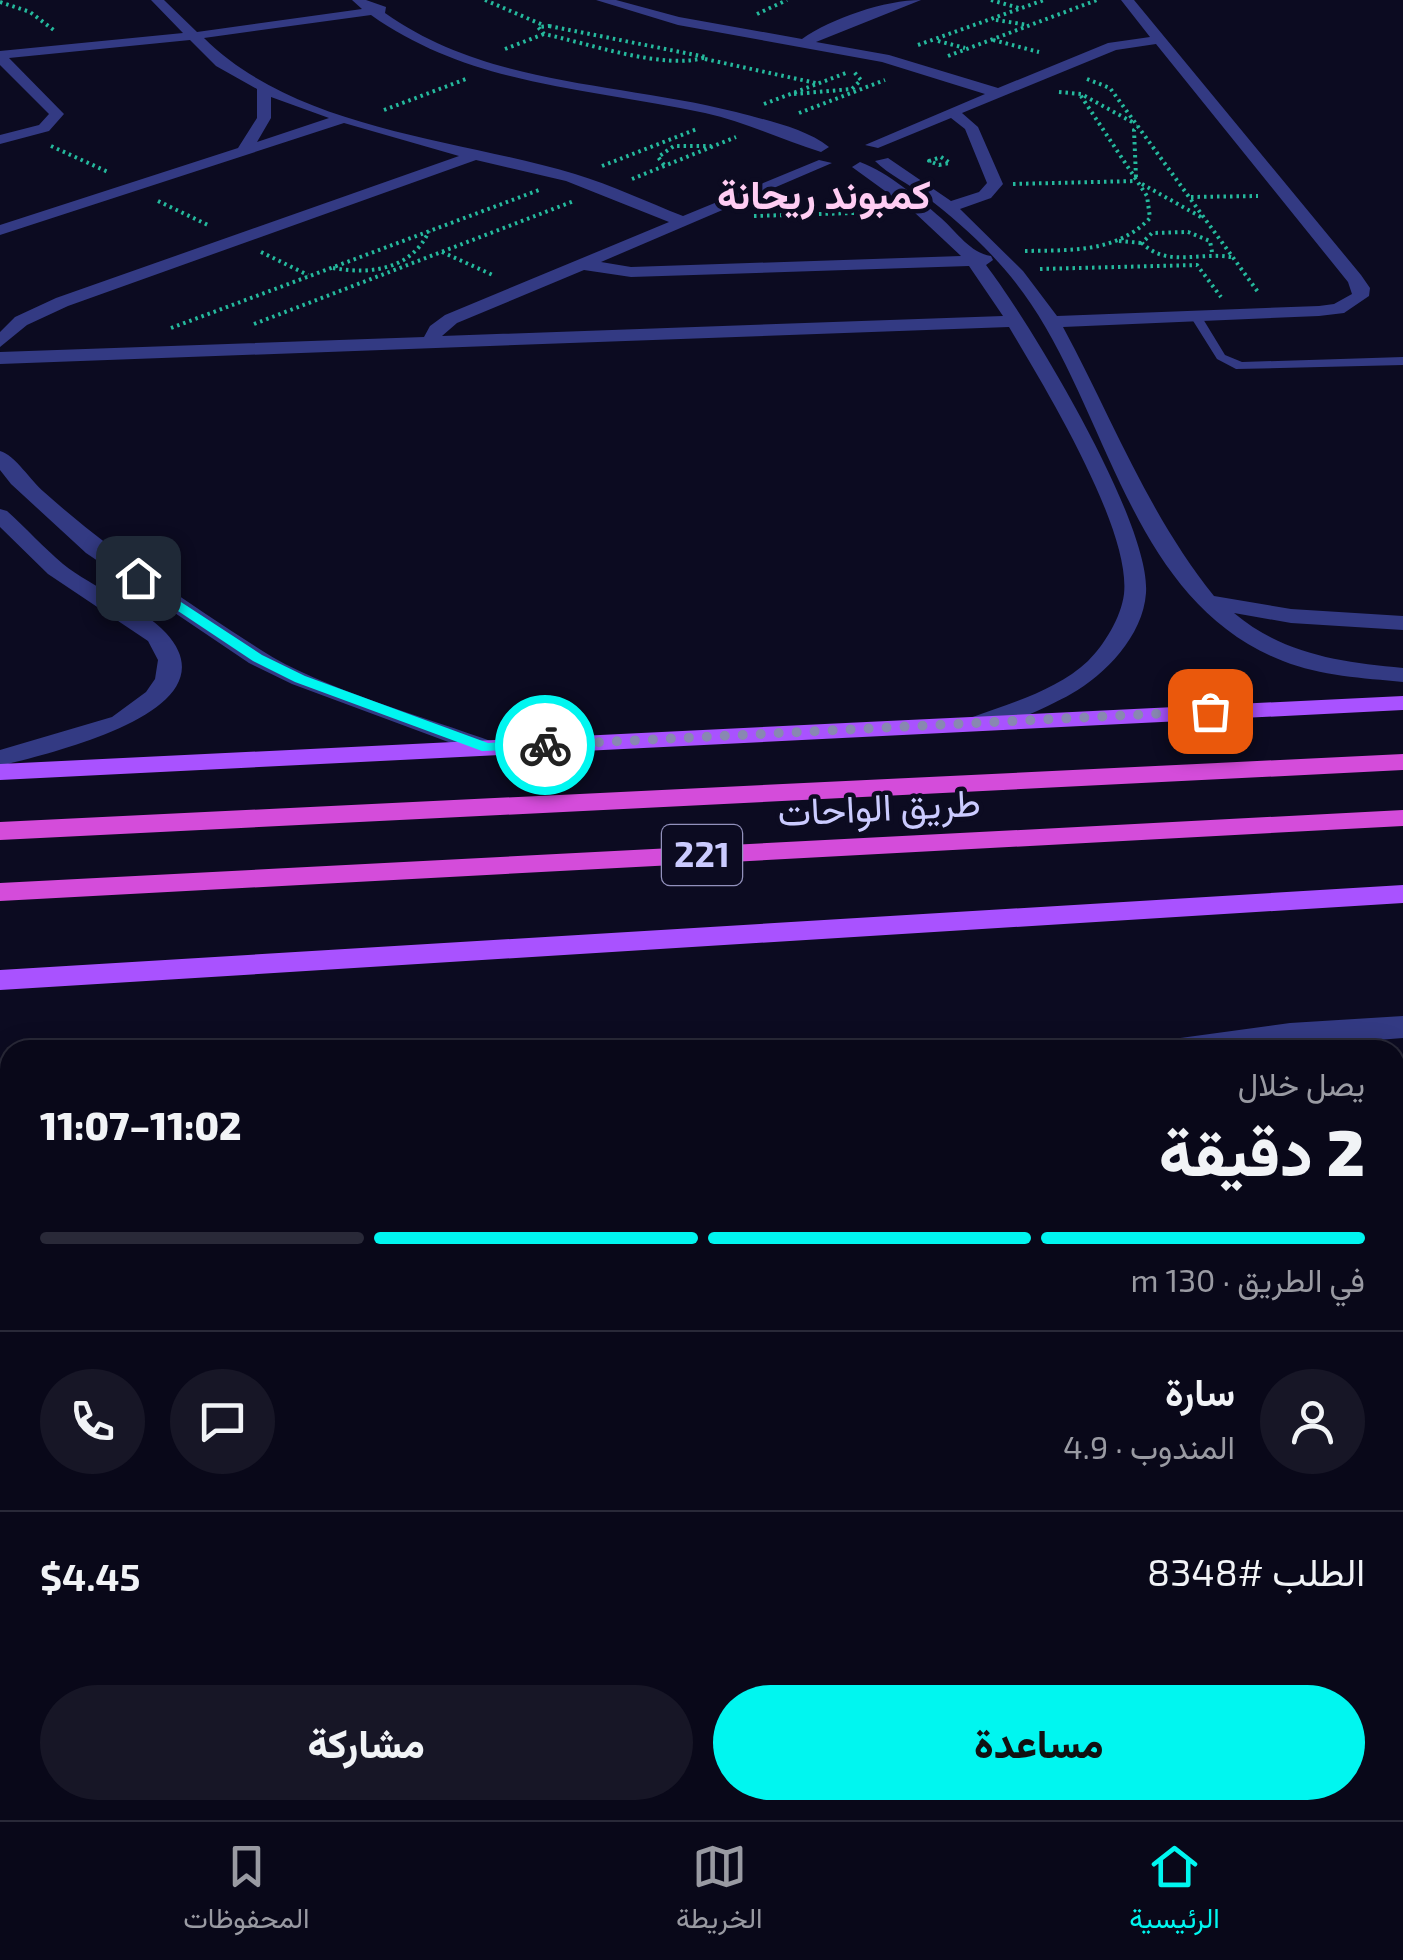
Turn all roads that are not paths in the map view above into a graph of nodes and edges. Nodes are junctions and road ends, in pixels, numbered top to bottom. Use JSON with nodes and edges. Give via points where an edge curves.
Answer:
{"nodes":[{"id":1,"x":158,"y":0,"type":"edge"},
{"id":2,"x":358,"y":0,"type":"edge"},
{"id":3,"x":602,"y":0,"type":"edge"},
{"id":4,"x":674,"y":0,"type":"edge"},
{"id":5,"x":914,"y":0,"type":"edge"},
{"id":6,"x":1126,"y":0,"type":"edge"},
{"id":7,"x":382,"y":7,"type":"edge"},
{"id":8,"x":641,"y":12,"type":"junction"},
{"id":9,"x":193,"y":36,"type":"junction"},
{"id":10,"x":1160,"y":40,"type":"junction"},
{"id":11,"x":808,"y":41,"type":"junction"},
{"id":12,"x":0,"y":56,"type":"edge"},
{"id":13,"x":491,"y":62,"type":"junction"},
{"id":14,"x":264,"y":89,"type":"junction"},
{"id":15,"x":998,"y":94,"type":"junction"},
{"id":16,"x":953,"y":113,"type":"junction"},
{"id":17,"x":347,"y":120,"type":"junction"},
{"id":18,"x":0,"y":140,"type":"edge"},
{"id":19,"x":863,"y":147,"type":"junction"},
{"id":20,"x":244,"y":150,"type":"junction"},
{"id":21,"x":823,"y":155,"type":"junction"},
{"id":22,"x":474,"y":156,"type":"junction"},
{"id":23,"x":860,"y":168,"type":"junction"},
{"id":24,"x":950,"y":207,"type":"junction"},
{"id":25,"x":687,"y":220,"type":"junction"},
{"id":26,"x":0,"y":230,"type":"edge"},
{"id":27,"x":975,"y":260,"type":"junction"},
{"id":28,"x":1007,"y":260,"type":"junction"},
{"id":29,"x":581,"y":264,"type":"junction"},
{"id":30,"x":1196,"y":316,"type":"junction"},
{"id":31,"x":1015,"y":321,"type":"junction"},
{"id":32,"x":1051,"y":322,"type":"junction"},
{"id":33,"x":431,"y":342,"type":"junction"},
{"id":34,"x":0,"y":346,"type":"edge"},
{"id":35,"x":1068,"y":354,"type":"junction"},
{"id":36,"x":1038,"y":356,"type":"junction"},
{"id":37,"x":1403,"y":361,"type":"edge"},
{"id":38,"x":1108,"y":437,"type":"junction"},
{"id":39,"x":1078,"y":438,"type":"junction"},
{"id":40,"x":0,"y":458,"type":"edge"},
{"id":41,"x":0,"y":515,"type":"edge"},
{"id":42,"x":1208,"y":602,"type":"junction"},
{"id":43,"x":1403,"y":623,"type":"edge"},
{"id":44,"x":1403,"y":675,"type":"edge"},
{"id":45,"x":1403,"y":703,"type":"edge"},
{"id":46,"x":979,"y":722,"type":"junction"},
{"id":47,"x":487,"y":748,"type":"junction"},
{"id":48,"x":0,"y":758,"type":"edge"},
{"id":49,"x":1403,"y":762,"type":"edge"},
{"id":50,"x":0,"y":772,"type":"edge"},
{"id":51,"x":1403,"y":818,"type":"edge"},
{"id":52,"x":0,"y":831,"type":"edge"},
{"id":53,"x":0,"y":892,"type":"edge"},
{"id":54,"x":1403,"y":894,"type":"edge"},
{"id":55,"x":0,"y":980,"type":"edge"},
{"id":56,"x":1403,"y":1026,"type":"edge"},
{"id":57,"x":1246,"y":1040,"type":"edge"}],
"edges":[{"from":1,"to":9,"type":"street"},
{"from":2,"to":7,"type":"street"},
{"from":3,"to":8,"type":"street"},
{"from":4,"to":8,"type":"street"},
{"from":5,"to":11,"type":"street"},
{"from":6,"to":10,"type":"street"},
{"from":7,"to":9,"type":"street"},
{"from":7,"to":13,"type":"street","via":[[434,47]]},
{"from":8,"to":11,"type":"street"},
{"from":9,"to":12,"type":"street"},
{"from":9,"to":14,"type":"street"},
{"from":10,"to":15,"type":"street","via":[[1123,44]]},
{"from":10,"to":30,"type":"street","via":[[1361,288],[1352,304],[1338,308]]},
{"from":11,"to":15,"type":"street","via":[[920,67]]},
{"from":12,"to":18,"type":"street","via":[[57,114],[52,123]]},
{"from":13,"to":19,"type":"street","via":[[753,107]]},
{"from":13,"to":21,"type":"street","via":[[571,86],[735,113],[770,124]]},
{"from":14,"to":17,"type":"street"},
{"from":14,"to":20,"type":"street","via":[[264,118]]},
{"from":15,"to":16,"type":"street"},
{"from":16,"to":19,"type":"street"},
{"from":16,"to":24,"type":"street","via":[[970,127],[995,184],[985,196]]},
{"from":17,"to":20,"type":"street"},
{"from":17,"to":22,"type":"street"},
{"from":19,"to":21,"type":"street"},
{"from":19,"to":23,"type":"street"},
{"from":19,"to":24,"type":"street"},
{"from":20,"to":26,"type":"street"},
{"from":21,"to":23,"type":"street"},
{"from":21,"to":25,"type":"street"},
{"from":22,"to":25,"type":"street","via":[[571,178]]},
{"from":22,"to":34,"type":"street","via":[[62,302],[21,322]]},
{"from":23,"to":27,"type":"street","via":[[934,220]]},
{"from":24,"to":28,"type":"street"},
{"from":25,"to":29,"type":"street"},
{"from":27,"to":28,"type":"street"},
{"from":27,"to":29,"type":"street","via":[[631,272]]},
{"from":27,"to":31,"type":"street"},
{"from":28,"to":32,"type":"street"},
{"from":29,"to":33,"type":"street","via":[[442,324]]},
{"from":30,"to":32,"type":"street"},
{"from":30,"to":37,"type":"lane","via":[[1225,361],[1240,366]]},
{"from":31,"to":33,"type":"street"},
{"from":31,"to":36,"type":"street"},
{"from":32,"to":35,"type":"street"},
{"from":33,"to":34,"type":"street"},
{"from":35,"to":36,"type":"street"},
{"from":35,"to":38,"type":"street"},
{"from":36,"to":39,"type":"street"},
{"from":38,"to":39,"type":"street"},
{"from":38,"to":42,"type":"street","via":[[1168,550]]},
{"from":39,"to":46,"type":"street","via":[[1129,550],[1136,592],[1114,646],[1087,678]]},
{"from":40,"to":47,"type":"street","via":[[94,548],[258,658]]},
{"from":41,"to":48,"type":"street","via":[[56,569],[156,637],[170,660],[155,697],[121,722]]},
{"from":42,"to":43,"type":"street","via":[[1290,616]]},
{"from":42,"to":44,"type":"street","via":[[1251,638],[1290,656]]},
{"from":45,"to":46,"type":"main road"},
{"from":46,"to":47,"type":"main road"},
{"from":47,"to":50,"type":"main road"},
{"from":49,"to":52,"type":"highway","name":"طريق الواحات","number":"221"},
{"from":51,"to":53,"type":"highway","name":"طريق الواحات","number":"221"},
{"from":54,"to":55,"type":"main road"},
{"from":56,"to":57,"type":"street"}]}
